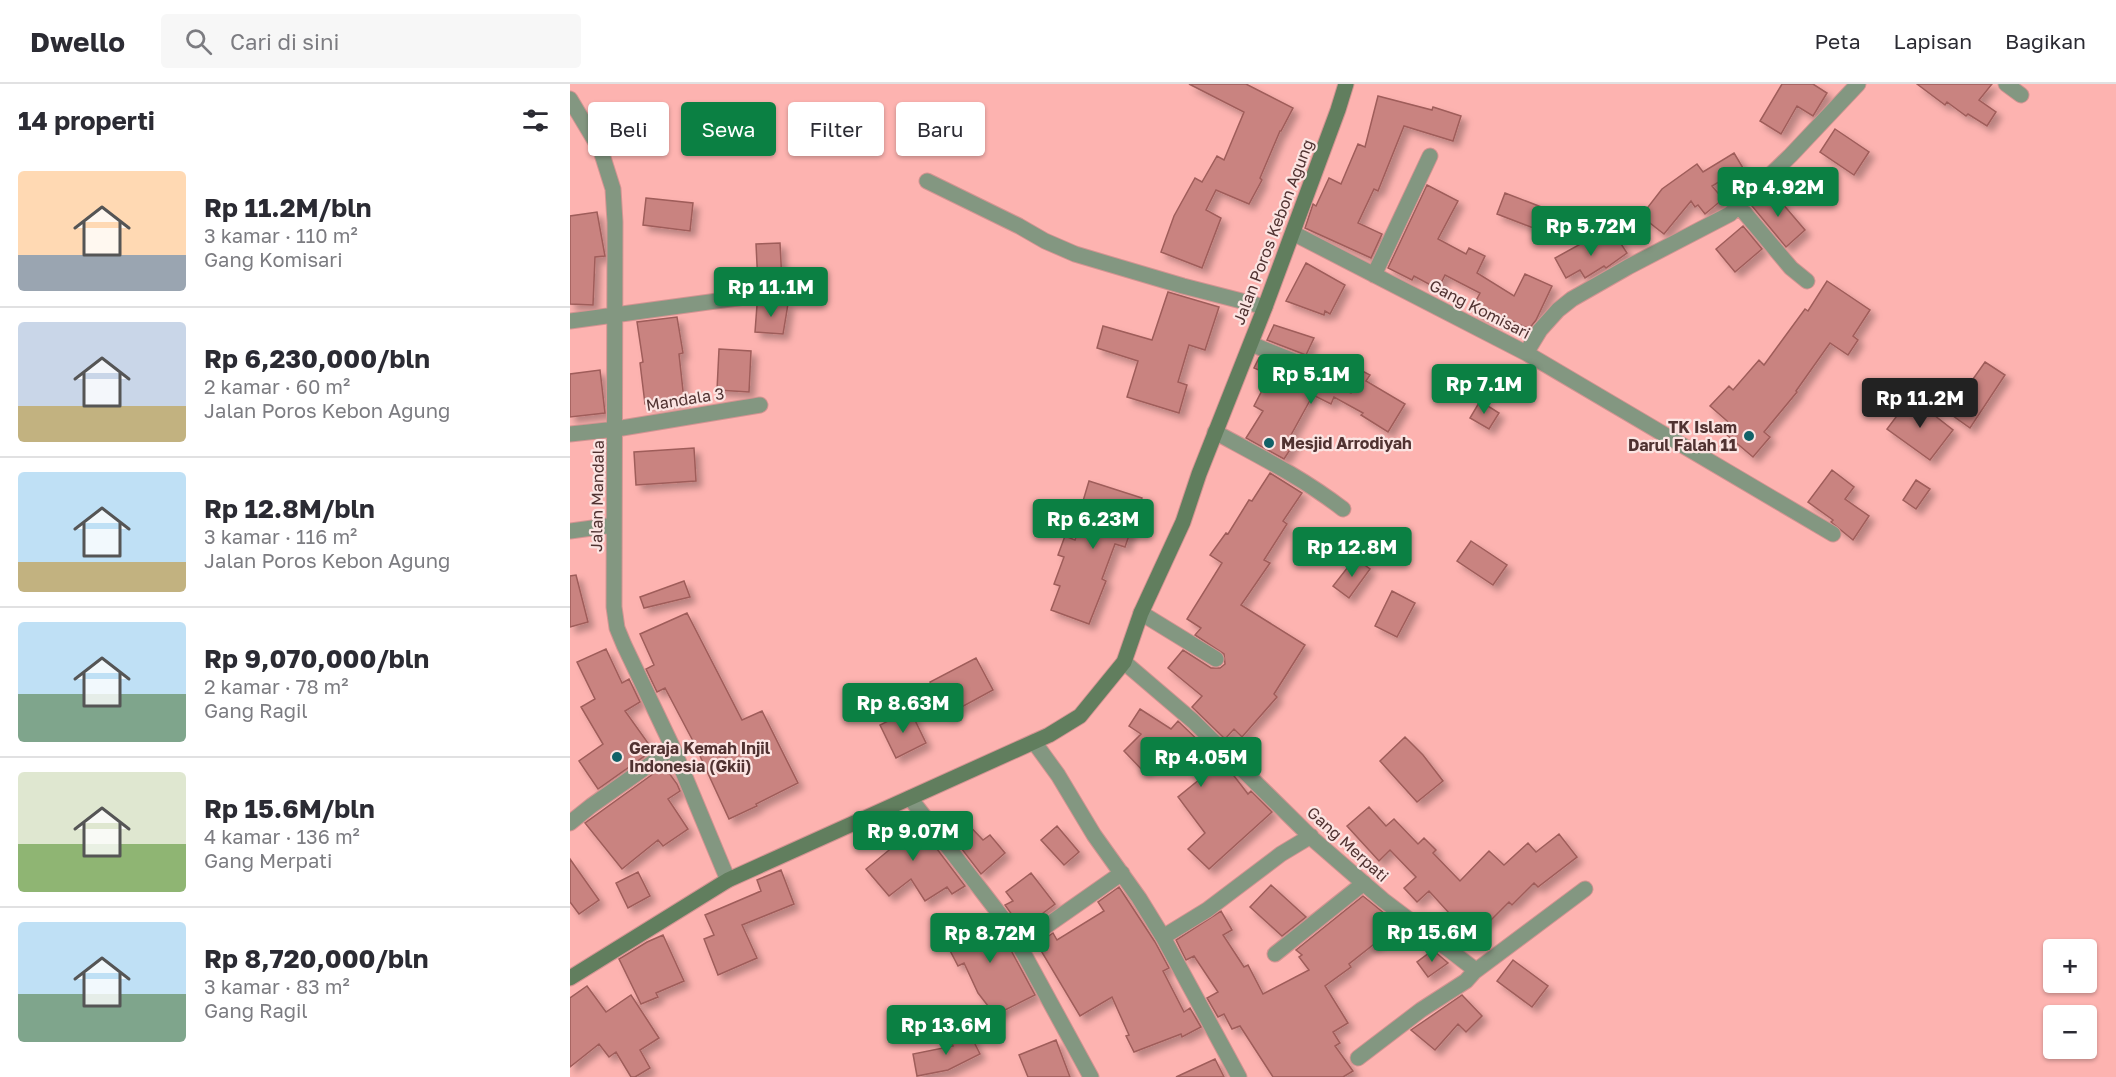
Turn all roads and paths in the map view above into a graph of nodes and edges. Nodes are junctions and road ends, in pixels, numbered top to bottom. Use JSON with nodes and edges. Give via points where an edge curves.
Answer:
{"nodes":[{"id":1,"x":1346,"y":84,"type":"edge"},
{"id":2,"x":1858,"y":84,"type":"edge"},
{"id":3,"x":2006,"y":84,"type":"edge"},
{"id":4,"x":2021,"y":95,"type":"dead end"},
{"id":5,"x":570,"y":99,"type":"edge"},
{"id":6,"x":1430,"y":156,"type":"dead end"},
{"id":7,"x":927,"y":181,"type":"dead end"},
{"id":8,"x":1739,"y":206,"type":"junction"},
{"id":9,"x":1293,"y":233,"type":"junction"},
{"id":10,"x":1374,"y":275,"type":"junction"},
{"id":11,"x":1807,"y":281,"type":"dead end"},
{"id":12,"x":782,"y":292,"type":"dead end"},
{"id":13,"x":1265,"y":307,"type":"junction"},
{"id":14,"x":613,"y":316,"type":"junction"},
{"id":15,"x":570,"y":321,"type":"edge"},
{"id":16,"x":1251,"y":344,"type":"junction"},
{"id":17,"x":1526,"y":353,"type":"junction"},
{"id":18,"x":1350,"y":383,"type":"dead end"},
{"id":19,"x":760,"y":405,"type":"dead end"},
{"id":20,"x":616,"y":429,"type":"junction"},
{"id":21,"x":1215,"y":432,"type":"junction"},
{"id":22,"x":570,"y":434,"type":"edge"},
{"id":23,"x":1343,"y":509,"type":"dead end"},
{"id":24,"x":614,"y":525,"type":"junction"},
{"id":25,"x":570,"y":531,"type":"edge"},
{"id":26,"x":1833,"y":534,"type":"dead end"},
{"id":27,"x":1141,"y":613,"type":"junction"},
{"id":28,"x":1216,"y":659,"type":"dead end"},
{"id":29,"x":1124,"y":662,"type":"junction"},
{"id":30,"x":1034,"y":742,"type":"junction"},
{"id":31,"x":673,"y":748,"type":"junction"},
{"id":32,"x":910,"y":798,"type":"junction"},
{"id":33,"x":570,"y":823,"type":"edge"},
{"id":34,"x":1311,"y":836,"type":"junction"},
{"id":35,"x":1122,"y":873,"type":"junction"},
{"id":36,"x":728,"y":880,"type":"junction"},
{"id":37,"x":1364,"y":883,"type":"junction"},
{"id":38,"x":1586,"y":889,"type":"dead end"},
{"id":39,"x":1163,"y":937,"type":"junction"},
{"id":40,"x":1019,"y":945,"type":"junction"},
{"id":41,"x":1275,"y":954,"type":"dead end"},
{"id":42,"x":1474,"y":972,"type":"junction"},
{"id":43,"x":570,"y":978,"type":"edge"},
{"id":44,"x":1358,"y":1058,"type":"dead end"},
{"id":45,"x":1091,"y":1077,"type":"edge"},
{"id":46,"x":1239,"y":1077,"type":"edge"}],
"edges":[{"from":1,"to":9,"type":"main road","name":"Jalan Poros Kebon Agung"},
{"from":2,"to":8,"type":"street"},
{"from":3,"to":4,"type":"street"},
{"from":5,"to":14,"type":"street","name":"Jalan Mandala","via":[[601,151],[613,189]]},
{"from":6,"to":10,"type":"street"},
{"from":7,"to":13,"type":"street","via":[[1075,254]]},
{"from":8,"to":11,"type":"street","via":[[1791,268]]},
{"from":8,"to":17,"type":"street","via":[[1572,299],[1557,310]]},
{"from":9,"to":10,"type":"street","name":"Gang Komisari"},
{"from":9,"to":13,"type":"main road","name":"Jalan Poros Kebon Agung"},
{"from":10,"to":17,"type":"street","name":"Gang Komisari"},
{"from":12,"to":14,"type":"street"},
{"from":13,"to":16,"type":"main road","name":"Jalan Poros Kebon Agung"},
{"from":14,"to":15,"type":"street"},
{"from":14,"to":20,"type":"street","name":"Jalan Mandala"},
{"from":16,"to":18,"type":"street"},
{"from":16,"to":21,"type":"main road","name":"Jalan Poros Kebon Agung"},
{"from":17,"to":26,"type":"street","name":"Gang Komisari"},
{"from":19,"to":20,"type":"street","name":"Mandala 3"},
{"from":20,"to":22,"type":"street","name":"Mandala 3"},
{"from":20,"to":24,"type":"street","name":"Jalan Mandala"},
{"from":21,"to":23,"type":"street","via":[[1283,468]]},
{"from":21,"to":27,"type":"main road","name":"Jalan Poros Kebon Agung","via":[[1183,522]]},
{"from":24,"to":25,"type":"street"},
{"from":24,"to":31,"type":"street","name":"Jalan Mandala","via":[[614,607],[618,628]]},
{"from":27,"to":28,"type":"street"},
{"from":27,"to":29,"type":"main road","name":"Jalan Poros Kebon Agung"},
{"from":29,"to":30,"type":"main road","name":"Jalan Poros Kebon Agung","via":[[1080,716]]},
{"from":29,"to":34,"type":"street","name":"Gang Merpati","via":[[1193,721]]},
{"from":30,"to":32,"type":"main road","name":"Jalan Poros Kebon Agung"},
{"from":30,"to":35,"type":"street"},
{"from":31,"to":33,"type":"street"},
{"from":31,"to":36,"type":"street","name":"Jalan Mandala"},
{"from":32,"to":36,"type":"main road","name":"Jalan Poros Kebon Agung"},
{"from":32,"to":40,"type":"street","via":[[1008,925]]},
{"from":34,"to":37,"type":"street","name":"Gang Merpati"},
{"from":34,"to":39,"type":"street"},
{"from":35,"to":39,"type":"street"},
{"from":35,"to":40,"type":"street"},
{"from":36,"to":43,"type":"main road","name":"Jalan Poros Kebon Agung"},
{"from":37,"to":41,"type":"street"},
{"from":37,"to":42,"type":"street","name":"Gang Merpati"},
{"from":38,"to":42,"type":"street"},
{"from":39,"to":46,"type":"street"},
{"from":40,"to":45,"type":"street"},
{"from":42,"to":44,"type":"street"}]}
